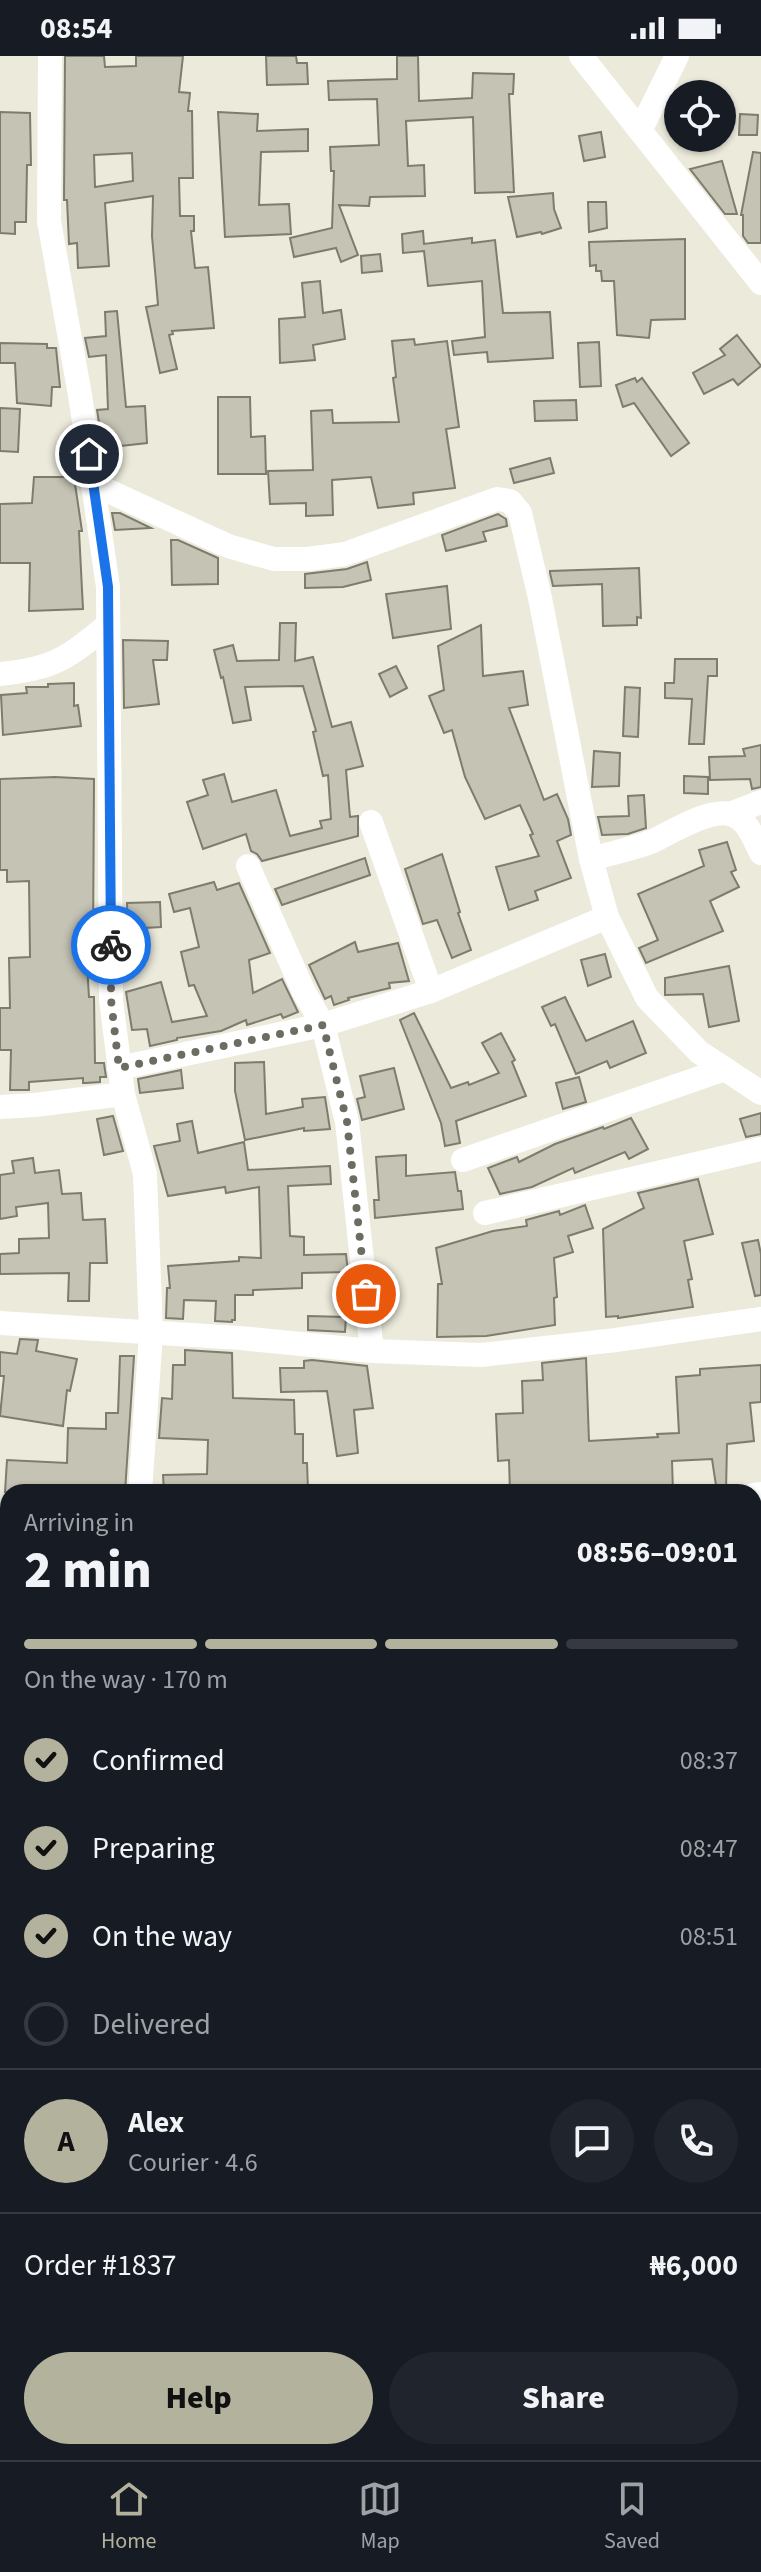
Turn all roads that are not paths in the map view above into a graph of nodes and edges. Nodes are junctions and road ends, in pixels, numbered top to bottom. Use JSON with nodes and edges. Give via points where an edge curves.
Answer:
{"nodes":[{"id":1,"x":50,"y":56,"type":"edge"},
{"id":2,"x":581,"y":56,"type":"edge"},
{"id":3,"x":677,"y":56,"type":"edge"},
{"id":4,"x":640,"y":131,"type":"junction"},
{"id":5,"x":761,"y":283,"type":"edge"},
{"id":6,"x":93,"y":484,"type":"junction"},
{"id":7,"x":108,"y":625,"type":"junction"},
{"id":8,"x":0,"y":674,"type":"edge"},
{"id":9,"x":761,"y":802,"type":"edge"},
{"id":10,"x":730,"y":814,"type":"junction"},
{"id":11,"x":371,"y":822,"type":"dead end"},
{"id":12,"x":761,"y":853,"type":"edge"},
{"id":13,"x":591,"y":859,"type":"junction"},
{"id":14,"x":248,"y":866,"type":"dead end"},
{"id":15,"x":607,"y":917,"type":"junction"},
{"id":16,"x":431,"y":991,"type":"junction"},
{"id":17,"x":323,"y":1025,"type":"junction"},
{"id":18,"x":119,"y":1068,"type":"junction"},
{"id":19,"x":725,"y":1069,"type":"junction"},
{"id":20,"x":761,"y":1093,"type":"edge"},
{"id":21,"x":123,"y":1094,"type":"junction"},
{"id":22,"x":0,"y":1107,"type":"edge"},
{"id":23,"x":761,"y":1149,"type":"edge"},
{"id":24,"x":463,"y":1160,"type":"dead end"},
{"id":25,"x":485,"y":1213,"type":"dead end"},
{"id":26,"x":761,"y":1319,"type":"edge"},
{"id":27,"x":0,"y":1323,"type":"edge"},
{"id":28,"x":151,"y":1333,"type":"junction"},
{"id":29,"x":372,"y":1351,"type":"junction"},
{"id":30,"x":141,"y":1484,"type":"edge"}],
"edges":[{"from":1,"to":6,"type":"street","via":[[49,221]]},
{"from":2,"to":4,"type":"street"},
{"from":3,"to":4,"type":"street"},
{"from":4,"to":5,"type":"street"},
{"from":6,"to":7,"type":"street","via":[[108,587]]},
{"from":6,"to":13,"type":"street","via":[[228,546],[274,559],[345,554],[497,499],[510,501],[520,513],[540,598]]},
{"from":7,"to":8,"type":"street","via":[[70,656],[34,671]]},
{"from":7,"to":18,"type":"street","via":[[111,1000]]},
{"from":9,"to":10,"type":"street"},
{"from":10,"to":12,"type":"street","via":[[744,822]]},
{"from":10,"to":13,"type":"street"},
{"from":11,"to":16,"type":"street"},
{"from":13,"to":15,"type":"street"},
{"from":14,"to":17,"type":"street"},
{"from":15,"to":16,"type":"street"},
{"from":15,"to":19,"type":"street","via":[[647,998],[699,1052]]},
{"from":16,"to":17,"type":"street"},
{"from":17,"to":18,"type":"street"},
{"from":17,"to":29,"type":"street","via":[[347,1122]]},
{"from":18,"to":21,"type":"street"},
{"from":19,"to":20,"type":"street"},
{"from":19,"to":24,"type":"street"},
{"from":21,"to":22,"type":"street"},
{"from":21,"to":28,"type":"street","via":[[145,1174]]},
{"from":23,"to":25,"type":"street"},
{"from":26,"to":29,"type":"street","via":[[481,1355]]},
{"from":27,"to":28,"type":"street"},
{"from":28,"to":29,"type":"street"},
{"from":28,"to":30,"type":"street"}]}
